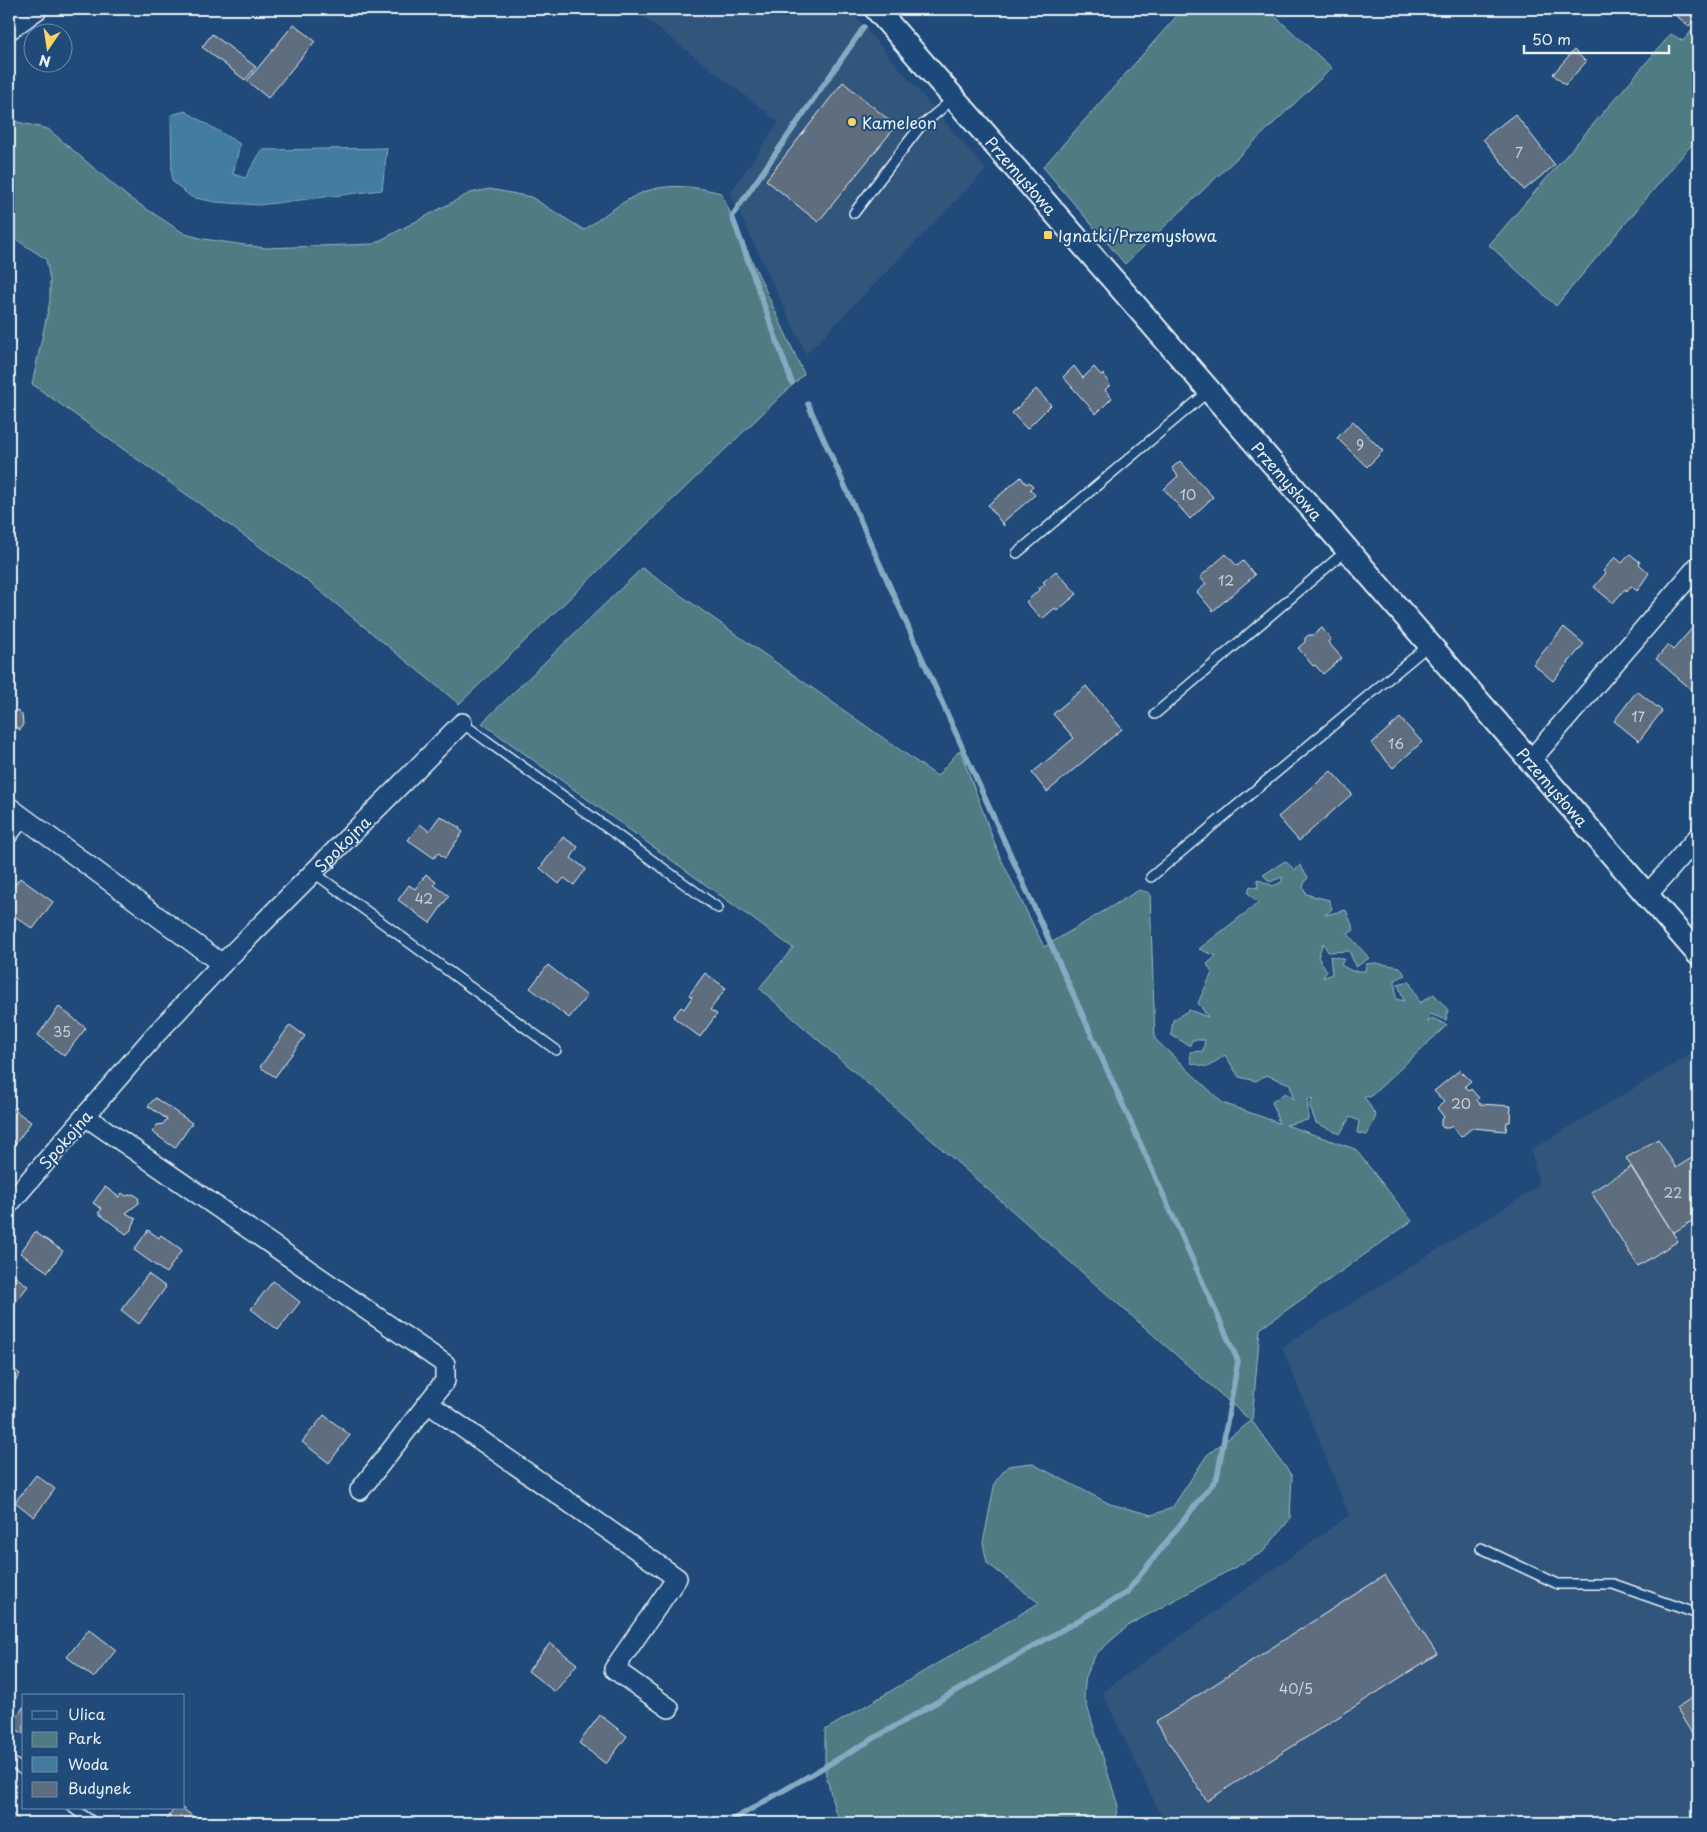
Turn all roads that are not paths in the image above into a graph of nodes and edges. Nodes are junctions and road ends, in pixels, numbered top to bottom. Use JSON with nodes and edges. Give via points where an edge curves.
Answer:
{"nodes":[{"id":1,"x":38,"y":9,"type":"edge"},
{"id":2,"x":876,"y":9,"type":"edge"},
{"id":3,"x":9,"y":30,"type":"edge"},
{"id":4,"x":954,"y":98,"type":"junction"},
{"id":5,"x":854,"y":213,"type":"dead end"},
{"id":6,"x":1209,"y":391,"type":"junction"},
{"id":7,"x":1347,"y":550,"type":"junction"},
{"id":8,"x":1017,"y":554,"type":"dead end"},
{"id":9,"x":1698,"y":566,"type":"edge"},
{"id":10,"x":1430,"y":645,"type":"junction"},
{"id":11,"x":1155,"y":714,"type":"dead end"},
{"id":12,"x":462,"y":723,"type":"joint"},
{"id":13,"x":1530,"y":761,"type":"junction"},
{"id":14,"x":9,"y":806,"type":"edge"},
{"id":15,"x":26,"y":819,"type":"junction"},
{"id":16,"x":1698,"y":837,"type":"edge"},
{"id":17,"x":9,"y":842,"type":"edge"},
{"id":18,"x":313,"y":872,"type":"junction"},
{"id":19,"x":1151,"y":877,"type":"dead end"},
{"id":20,"x":1647,"y":895,"type":"junction"},
{"id":21,"x":718,"y":908,"type":"dead end"},
{"id":22,"x":1698,"y":954,"type":"edge"},
{"id":23,"x":222,"y":964,"type":"junction"},
{"id":24,"x":556,"y":1050,"type":"dead end"},
{"id":25,"x":85,"y":1116,"type":"junction"},
{"id":26,"x":9,"y":1204,"type":"edge"},
{"id":27,"x":429,"y":1404,"type":"junction"},
{"id":28,"x":360,"y":1490,"type":"dead end"},
{"id":29,"x":1481,"y":1548,"type":"dead end"},
{"id":30,"x":1698,"y":1614,"type":"edge"},
{"id":31,"x":669,"y":1708,"type":"dead end"},
{"id":32,"x":9,"y":1760,"type":"edge"},
{"id":33,"x":22,"y":1770,"type":"edge"},
{"id":34,"x":76,"y":1810,"type":"edge"},
{"id":35,"x":94,"y":1823,"type":"edge"}],
"edges":[{"from":1,"to":3,"type":"street"},
{"from":2,"to":4,"type":"street","name":"Przemysłowa"},
{"from":4,"to":5,"type":"lane","via":[[919,128]]},
{"from":4,"to":6,"type":"street","name":"Przemysłowa"},
{"from":6,"to":7,"type":"street","name":"Przemysłowa"},
{"from":6,"to":8,"type":"lane"},
{"from":7,"to":10,"type":"street","name":"Przemysłowa"},
{"from":7,"to":11,"type":"lane"},
{"from":9,"to":13,"type":"street"},
{"from":10,"to":13,"type":"street","name":"Przemysłowa"},
{"from":10,"to":19,"type":"lane"},
{"from":12,"to":18,"type":"street","name":"Spokojna"},
{"from":12,"to":21,"type":"lane"},
{"from":13,"to":20,"type":"street","name":"Przemysłowa"},
{"from":14,"to":15,"type":"street"},
{"from":15,"to":17,"type":"lane"},
{"from":15,"to":23,"type":"street"},
{"from":16,"to":20,"type":"street"},
{"from":18,"to":23,"type":"street","name":"Spokojna"},
{"from":18,"to":24,"type":"lane"},
{"from":20,"to":22,"type":"street","name":"Przemysłowa"},
{"from":23,"to":25,"type":"street","name":"Spokojna"},
{"from":25,"to":26,"type":"street","name":"Spokojna"},
{"from":25,"to":27,"type":"street","via":[[446,1364],[445,1381]]},
{"from":27,"to":28,"type":"street"},
{"from":27,"to":31,"type":"street","via":[[677,1578],[614,1669]]},
{"from":29,"to":30,"type":"lane","via":[[1558,1584],[1613,1584]]},
{"from":32,"to":33,"type":"lane"},
{"from":34,"to":35,"type":"lane"}]}
